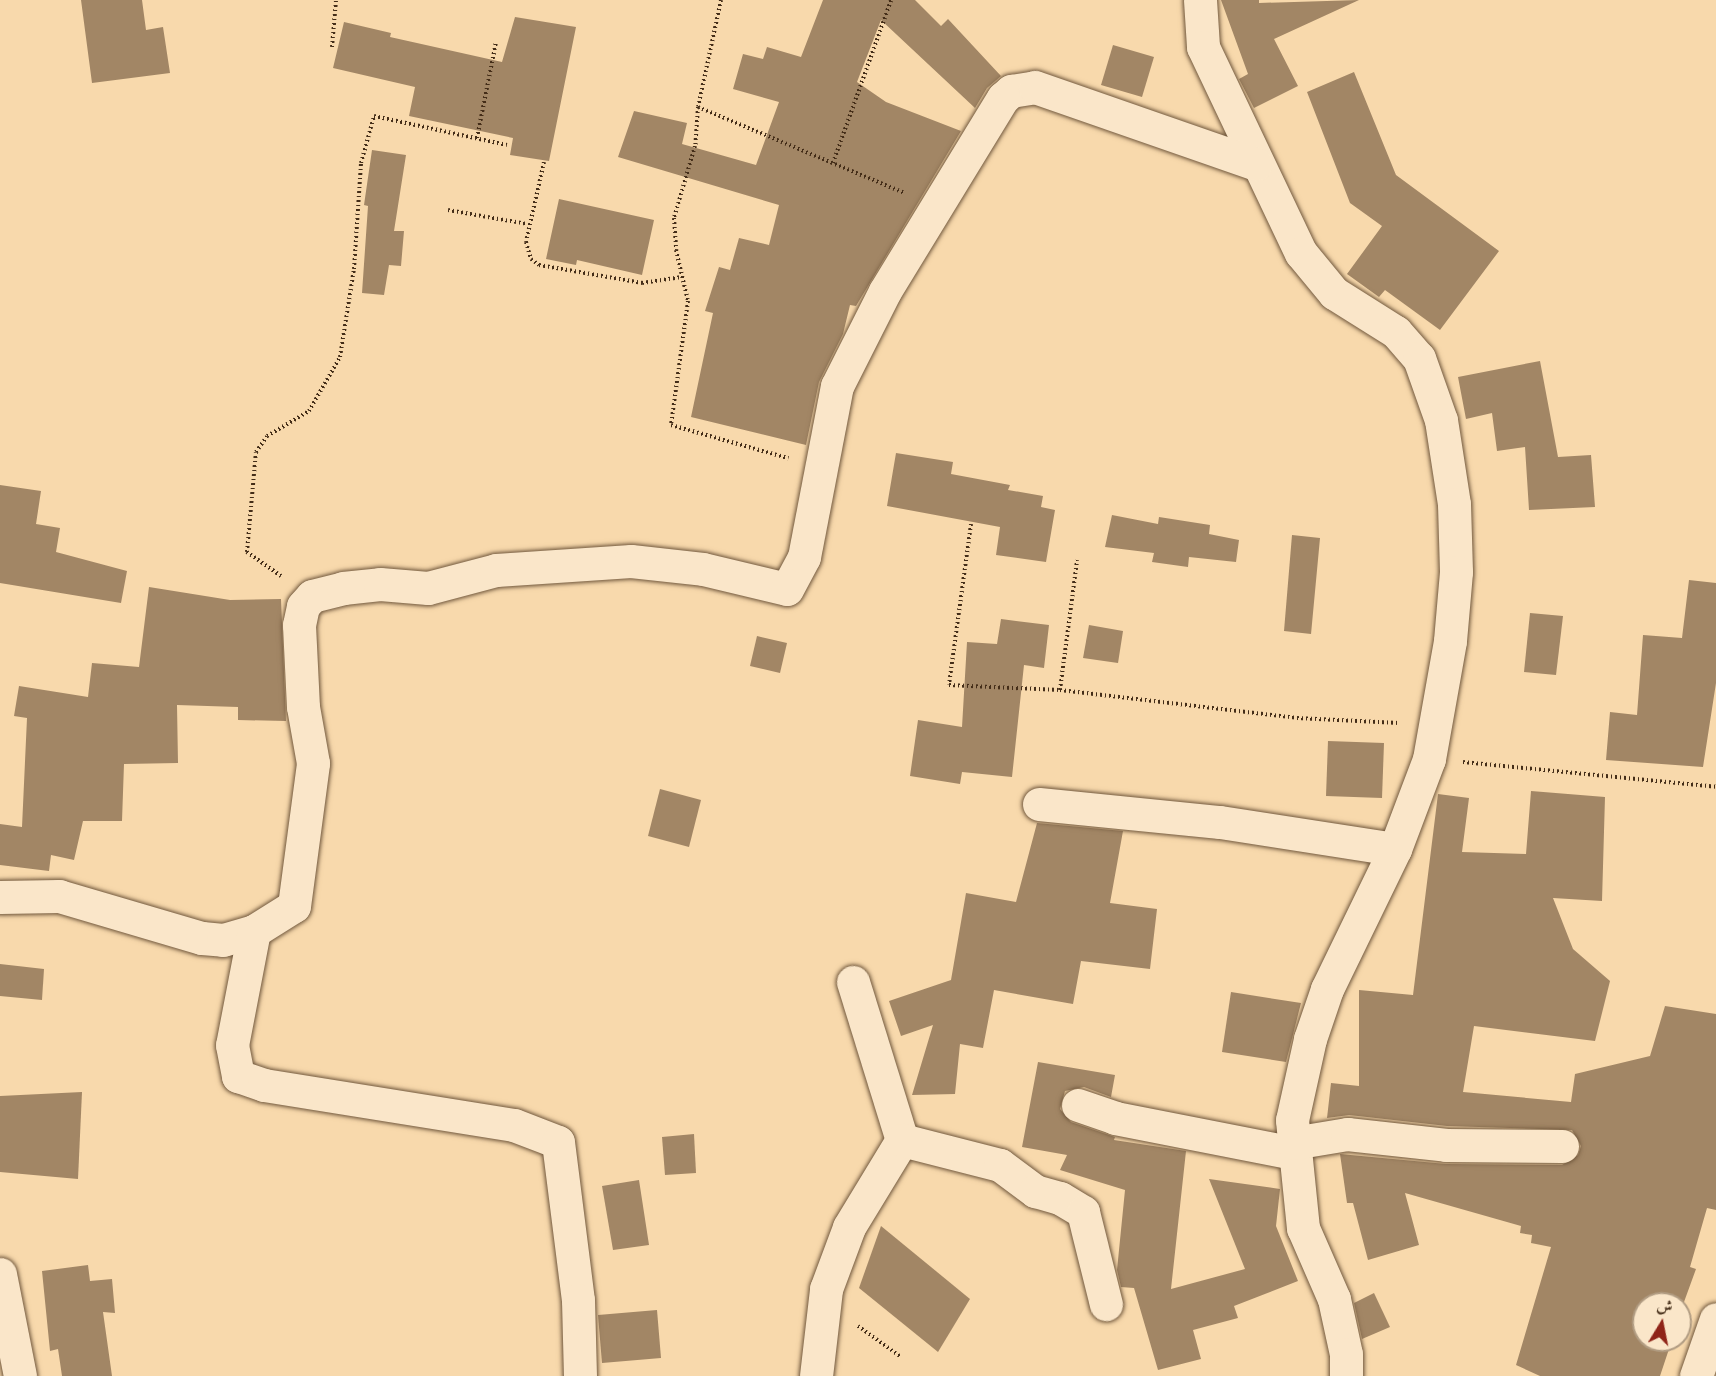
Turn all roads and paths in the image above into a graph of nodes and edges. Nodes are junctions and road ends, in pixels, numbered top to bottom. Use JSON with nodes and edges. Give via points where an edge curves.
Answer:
{"nodes":[{"id":1,"x":336,"y":0,"type":"edge"},
{"id":2,"x":721,"y":0,"type":"edge"},
{"id":3,"x":891,"y":0,"type":"edge"},
{"id":4,"x":1200,"y":0,"type":"edge"},
{"id":5,"x":496,"y":42,"type":"dead end"},
{"id":6,"x":332,"y":47,"type":"dead end"},
{"id":7,"x":698,"y":107,"type":"junction"},
{"id":8,"x":477,"y":138,"type":"junction"},
{"id":9,"x":507,"y":145,"type":"dead end"},
{"id":10,"x":544,"y":162,"type":"dead end"},
{"id":11,"x":833,"y":163,"type":"junction"},
{"id":12,"x":1256,"y":164,"type":"junction"},
{"id":13,"x":936,"y":206,"type":"junction"},
{"id":14,"x":448,"y":210,"type":"dead end"},
{"id":15,"x":527,"y":224,"type":"junction"},
{"id":16,"x":682,"y":277,"type":"junction"},
{"id":17,"x":823,"y":468,"type":"junction"},
{"id":18,"x":971,"y":524,"type":"dead end"},
{"id":19,"x":1077,"y":560,"type":"dead end"},
{"id":20,"x":312,"y":596,"type":"junction"},
{"id":21,"x":1060,"y":690,"type":"junction"},
{"id":22,"x":1437,"y":725,"type":"junction"},
{"id":23,"x":1429,"y":759,"type":"junction"},
{"id":24,"x":1716,"y":787,"type":"edge"},
{"id":25,"x":1039,"y":804,"type":"dead end"},
{"id":26,"x":1395,"y":849,"type":"junction"},
{"id":27,"x":0,"y":897,"type":"edge"},
{"id":28,"x":254,"y":931,"type":"junction"},
{"id":29,"x":854,"y":982,"type":"dead end"},
{"id":30,"x":1078,"y":1105,"type":"dead end"},
{"id":31,"x":902,"y":1140,"type":"junction"},
{"id":32,"x":1562,"y":1146,"type":"dead end"},
{"id":33,"x":1293,"y":1148,"type":"junction"},
{"id":34,"x":0,"y":1274,"type":"edge"},
{"id":35,"x":824,"y":1300,"type":"junction"},
{"id":36,"x":1106,"y":1304,"type":"dead end"},
{"id":37,"x":1716,"y":1319,"type":"edge"},
{"id":38,"x":901,"y":1357,"type":"dead end"},
{"id":39,"x":20,"y":1376,"type":"edge"},
{"id":40,"x":580,"y":1376,"type":"edge"},
{"id":41,"x":816,"y":1376,"type":"edge"},
{"id":42,"x":1346,"y":1376,"type":"edge"},
{"id":43,"x":1696,"y":1376,"type":"edge"}],
"edges":[{"from":1,"to":6,"type":"path"},
{"from":2,"to":7,"type":"path"},
{"from":3,"to":11,"type":"path"},
{"from":4,"to":12,"type":"street","via":[[1203,47]]},
{"from":5,"to":8,"type":"path"},
{"from":7,"to":11,"type":"path"},
{"from":7,"to":16,"type":"path","via":[[695,146],[674,218]]},
{"from":8,"to":9,"type":"path"},
{"from":8,"to":20,"type":"path","via":[[374,116],[361,163],[354,269],[340,357],[309,411],[267,436],[256,452],[247,552]]},
{"from":10,"to":15,"type":"path"},
{"from":11,"to":13,"type":"path"},
{"from":12,"to":13,"type":"street","via":[[1035,87],[1021,87],[1003,98]]},
{"from":12,"to":22,"type":"street","via":[[1315,273],[1334,293],[1406,341],[1426,374],[1438,411],[1454,504],[1456,572]]},
{"from":13,"to":17,"type":"street","via":[[885,291],[837,386]]},
{"from":14,"to":15,"type":"path"},
{"from":15,"to":16,"type":"path","via":[[526,242],[531,259],[539,265],[642,283]]},
{"from":16,"to":17,"type":"path","via":[[688,301],[687,325],[670,425]]},
{"from":17,"to":20,"type":"street","via":[[804,557],[788,589],[703,569],[631,561],[496,570],[428,588],[380,584]]},
{"from":18,"to":21,"type":"path","via":[[949,685]]},
{"from":19,"to":21,"type":"path"},
{"from":20,"to":28,"type":"street","via":[[303,606],[299,625],[303,707],[313,763],[301,877],[294,906]]},
{"from":21,"to":22,"type":"path","via":[[1297,718]]},
{"from":22,"to":23,"type":"street"},
{"from":23,"to":24,"type":"path"},
{"from":23,"to":26,"type":"street"},
{"from":25,"to":26,"type":"street","via":[[1220,822]]},
{"from":26,"to":33,"type":"street","via":[[1327,989],[1310,1039],[1293,1120]]},
{"from":27,"to":28,"type":"street","via":[[59,896],[90,902],[202,938],[223,940]]},
{"from":28,"to":40,"type":"street","via":[[232,1046],[238,1076],[264,1085],[514,1125],[558,1142],[578,1300]]},
{"from":29,"to":31,"type":"street"},
{"from":30,"to":33,"type":"street","via":[[1115,1118]]},
{"from":31,"to":35,"type":"street","via":[[849,1227]]},
{"from":31,"to":36,"type":"street","via":[[1000,1165],[1035,1191],[1060,1198],[1083,1212]]},
{"from":32,"to":33,"type":"street","via":[[1446,1145],[1347,1134]]},
{"from":33,"to":42,"type":"street","via":[[1303,1228],[1334,1299],[1346,1354]]},
{"from":34,"to":39,"type":"street"},
{"from":35,"to":38,"type":"path"},
{"from":35,"to":41,"type":"street"},
{"from":37,"to":43,"type":"street"}]}
